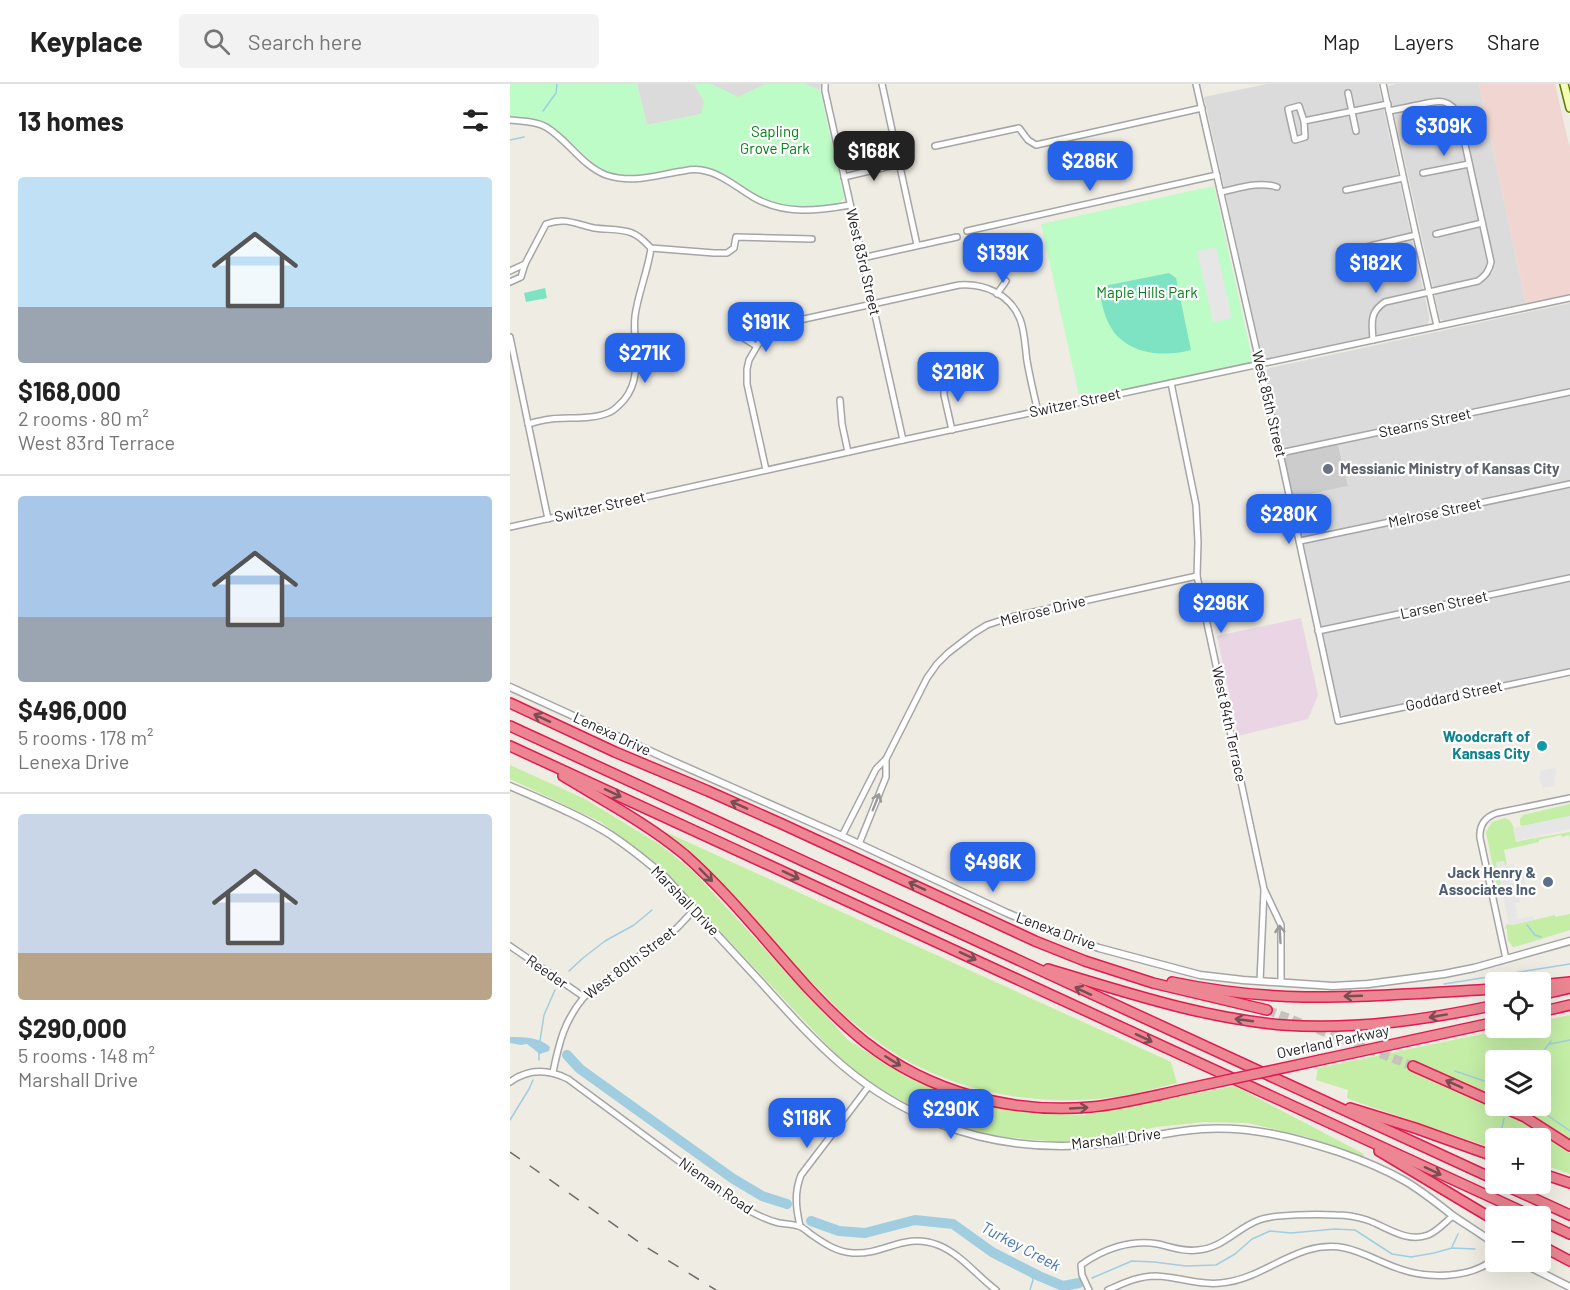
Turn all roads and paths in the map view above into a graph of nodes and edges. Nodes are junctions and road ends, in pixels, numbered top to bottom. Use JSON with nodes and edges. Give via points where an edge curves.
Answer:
{"nodes":[{"id":1,"x":825,"y":84,"type":"edge"},
{"id":2,"x":882,"y":84,"type":"edge"},
{"id":3,"x":1196,"y":84,"type":"edge"},
{"id":4,"x":1383,"y":84,"type":"edge"},
{"id":5,"x":1564,"y":84,"type":"edge"},
{"id":6,"x":1348,"y":93,"type":"dead end"},
{"id":7,"x":1388,"y":104,"type":"junction"},
{"id":8,"x":1202,"y":108,"type":"junction"},
{"id":9,"x":1570,"y":108,"type":"edge"},
{"id":10,"x":1352,"y":111,"type":"junction"},
{"id":11,"x":1389,"y":111,"type":"junction"},
{"id":12,"x":510,"y":120,"type":"edge"},
{"id":13,"x":1304,"y":121,"type":"junction"},
{"id":14,"x":1356,"y":131,"type":"dead end"},
{"id":15,"x":935,"y":146,"type":"dead end"},
{"id":16,"x":899,"y":164,"type":"junction"},
{"id":17,"x":1469,"y":164,"type":"junction"},
{"id":18,"x":1423,"y":173,"type":"dead end"},
{"id":19,"x":1217,"y":175,"type":"junction"},
{"id":20,"x":844,"y":177,"type":"junction"},
{"id":21,"x":1403,"y":178,"type":"junction"},
{"id":22,"x":1277,"y":187,"type":"dead end"},
{"id":23,"x":1346,"y":190,"type":"dead end"},
{"id":24,"x":1221,"y":192,"type":"junction"},
{"id":25,"x":850,"y":205,"type":"junction"},
{"id":26,"x":1482,"y":224,"type":"junction"},
{"id":27,"x":967,"y":231,"type":"dead end"},
{"id":28,"x":1436,"y":234,"type":"dead end"},
{"id":29,"x":1416,"y":235,"type":"junction"},
{"id":30,"x":957,"y":237,"type":"dead end"},
{"id":31,"x":812,"y":239,"type":"dead end"},
{"id":32,"x":917,"y":245,"type":"junction"},
{"id":33,"x":651,"y":248,"type":"junction"},
{"id":34,"x":1362,"y":248,"type":"dead end"},
{"id":35,"x":862,"y":258,"type":"junction"},
{"id":36,"x":525,"y":264,"type":"junction"},
{"id":37,"x":510,"y":271,"type":"edge"},
{"id":38,"x":1006,"y":281,"type":"dead end"},
{"id":39,"x":510,"y":282,"type":"edge"},
{"id":40,"x":1429,"y":292,"type":"junction"},
{"id":41,"x":998,"y":294,"type":"junction"},
{"id":42,"x":1570,"y":298,"type":"edge"},
{"id":43,"x":873,"y":304,"type":"junction"},
{"id":44,"x":1437,"y":326,"type":"junction"},
{"id":45,"x":510,"y":337,"type":"edge"},
{"id":46,"x":742,"y":338,"type":"dead end"},
{"id":47,"x":1374,"y":340,"type":"junction"},
{"id":48,"x":756,"y":346,"type":"junction"},
{"id":49,"x":1260,"y":364,"type":"junction"},
{"id":50,"x":944,"y":377,"type":"dead end"},
{"id":51,"x":1171,"y":382,"type":"junction"},
{"id":52,"x":1570,"y":392,"type":"edge"},
{"id":53,"x":840,"y":400,"type":"dead end"},
{"id":54,"x":1038,"y":412,"type":"junction"},
{"id":55,"x":528,"y":424,"type":"junction"},
{"id":56,"x":952,"y":430,"type":"junction"},
{"id":57,"x":903,"y":440,"type":"junction"},
{"id":58,"x":848,"y":452,"type":"junction"},
{"id":59,"x":1280,"y":453,"type":"junction"},
{"id":60,"x":766,"y":470,"type":"junction"},
{"id":61,"x":1570,"y":484,"type":"edge"},
{"id":62,"x":548,"y":519,"type":"junction"},
{"id":63,"x":510,"y":527,"type":"edge"},
{"id":64,"x":1300,"y":541,"type":"junction"},
{"id":65,"x":1197,"y":576,"type":"junction"},
{"id":66,"x":1570,"y":578,"type":"edge"},
{"id":67,"x":1318,"y":631,"type":"junction"},
{"id":68,"x":1570,"y":672,"type":"edge"},
{"id":69,"x":510,"y":687,"type":"edge"},
{"id":70,"x":510,"y":703,"type":"edge"},
{"id":71,"x":1338,"y":721,"type":"joint"},
{"id":72,"x":510,"y":726,"type":"edge"},
{"id":73,"x":510,"y":746,"type":"edge"},
{"id":74,"x":522,"y":751,"type":"junction"},
{"id":75,"x":886,"y":759,"type":"junction"},
{"id":76,"x":510,"y":786,"type":"edge"},
{"id":77,"x":1570,"y":798,"type":"edge"},
{"id":78,"x":842,"y":836,"type":"junction"},
{"id":79,"x":859,"y":844,"type":"junction"},
{"id":80,"x":1264,"y":888,"type":"junction"},
{"id":81,"x":694,"y":910,"type":"junction"},
{"id":82,"x":1570,"y":941,"type":"edge"},
{"id":83,"x":510,"y":946,"type":"edge"},
{"id":84,"x":1012,"y":958,"type":"junction"},
{"id":85,"x":1506,"y":959,"type":"junction"},
{"id":86,"x":1085,"y":961,"type":"junction"},
{"id":87,"x":1260,"y":981,"type":"junction"},
{"id":88,"x":1281,"y":982,"type":"junction"},
{"id":89,"x":1570,"y":982,"type":"edge"},
{"id":90,"x":1551,"y":984,"type":"edge"},
{"id":91,"x":1570,"y":988,"type":"edge"},
{"id":92,"x":1485,"y":990,"type":"edge"},
{"id":93,"x":1551,"y":992,"type":"edge"},
{"id":94,"x":584,"y":997,"type":"junction"},
{"id":95,"x":1570,"y":1005,"type":"edge"},
{"id":96,"x":1485,"y":1007,"type":"edge"},
{"id":97,"x":1551,"y":1009,"type":"edge"},
{"id":98,"x":1267,"y":1010,"type":"tunnel mouth"},
{"id":99,"x":1485,"y":1024,"type":"edge"},
{"id":100,"x":1413,"y":1066,"type":"tunnel mouth"},
{"id":101,"x":552,"y":1072,"type":"junction"},
{"id":102,"x":510,"y":1082,"type":"edge"},
{"id":103,"x":869,"y":1086,"type":"junction"},
{"id":104,"x":1316,"y":1098,"type":"junction"},
{"id":105,"x":1485,"y":1098,"type":"edge"},
{"id":106,"x":1523,"y":1116,"type":"edge"},
{"id":107,"x":1342,"y":1128,"type":"junction"},
{"id":108,"x":1570,"y":1146,"type":"edge"},
{"id":109,"x":1485,"y":1153,"type":"edge"},
{"id":110,"x":1485,"y":1175,"type":"edge"},
{"id":111,"x":1551,"y":1177,"type":"edge"},
{"id":112,"x":1570,"y":1184,"type":"edge"},
{"id":113,"x":1524,"y":1194,"type":"edge"},
{"id":114,"x":1511,"y":1206,"type":"edge"},
{"id":115,"x":1485,"y":1215,"type":"edge"},
{"id":116,"x":1570,"y":1215,"type":"edge"},
{"id":117,"x":1453,"y":1216,"type":"junction"},
{"id":118,"x":1551,"y":1225,"type":"edge"},
{"id":119,"x":800,"y":1226,"type":"junction"},
{"id":120,"x":1570,"y":1234,"type":"edge"},
{"id":121,"x":1485,"y":1238,"type":"edge"},
{"id":122,"x":1551,"y":1251,"type":"edge"},
{"id":123,"x":1570,"y":1261,"type":"edge"},
{"id":124,"x":1485,"y":1264,"type":"edge"},
{"id":125,"x":1540,"y":1272,"type":"edge"},
{"id":126,"x":1570,"y":1287,"type":"edge"},
{"id":127,"x":996,"y":1290,"type":"edge"},
{"id":128,"x":1089,"y":1290,"type":"edge"},
{"id":129,"x":1108,"y":1290,"type":"edge"}],
"edges":[{"from":1,"to":20,"type":"street","name":"West 83rd Street"},
{"from":2,"to":16,"type":"street"},
{"from":3,"to":8,"type":"street","name":"West 85th Street"},
{"from":4,"to":7,"type":"street"},
{"from":5,"to":9,"type":"main road"},
{"from":6,"to":10,"type":"street"},
{"from":7,"to":10,"type":"street"},
{"from":7,"to":11,"type":"street"},
{"from":8,"to":15,"type":"street","via":[[1036,145],[1019,128]]},
{"from":8,"to":19,"type":"street","name":"West 85th Street"},
{"from":10,"to":13,"type":"street"},
{"from":10,"to":14,"type":"street"},
{"from":11,"to":17,"type":"street","via":[[1436,101],[1452,106],[1459,117]]},
{"from":11,"to":21,"type":"street"},
{"from":12,"to":25,"type":"street","via":[[544,126],[589,166],[606,175],[643,179],[699,169],[728,180],[770,206],[788,210]]},
{"from":13,"to":13,"type":"street","via":[[1299,106],[1288,109],[1295,140],[1305,137]]},
{"from":16,"to":20,"type":"street"},
{"from":16,"to":32,"type":"street"},
{"from":17,"to":18,"type":"street"},
{"from":17,"to":26,"type":"street"},
{"from":19,"to":24,"type":"street","name":"West 85th Street"},
{"from":19,"to":27,"type":"street"},
{"from":20,"to":25,"type":"street","name":"West 83rd Street"},
{"from":21,"to":23,"type":"street"},
{"from":21,"to":29,"type":"street"},
{"from":22,"to":24,"type":"street","via":[[1261,184]]},
{"from":24,"to":49,"type":"street","name":"West 85th Street"},
{"from":25,"to":35,"type":"street","name":"West 83rd Street"},
{"from":26,"to":28,"type":"street"},
{"from":26,"to":40,"type":"street","via":[[1491,262],[1485,276]]},
{"from":29,"to":34,"type":"street"},
{"from":29,"to":40,"type":"street"},
{"from":30,"to":32,"type":"street"},
{"from":31,"to":33,"type":"street","via":[[736,237],[734,248],[727,253]]},
{"from":32,"to":35,"type":"street"},
{"from":33,"to":36,"type":"street","via":[[632,233],[557,220],[546,224]]},
{"from":33,"to":55,"type":"street","via":[[635,316],[637,361],[631,391],[611,412],[601,416]]},
{"from":35,"to":43,"type":"street","name":"West 83rd Street"},
{"from":36,"to":37,"type":"street"},
{"from":36,"to":39,"type":"street","via":[[521,277]]},
{"from":38,"to":41,"type":"street"},
{"from":40,"to":44,"type":"street"},
{"from":40,"to":47,"type":"street","via":[[1379,306],[1372,317]]},
{"from":41,"to":43,"type":"street","via":[[979,285],[959,285]]},
{"from":41,"to":54,"type":"street","via":[[1008,301],[1020,320]]},
{"from":42,"to":44,"type":"street","name":"Switzer Street"},
{"from":43,"to":48,"type":"street","via":[[786,323],[769,331]]},
{"from":43,"to":57,"type":"street","name":"West 83rd Street"},
{"from":44,"to":47,"type":"street","name":"Switzer Street"},
{"from":45,"to":55,"type":"street"},
{"from":46,"to":48,"type":"street"},
{"from":47,"to":49,"type":"street","name":"Switzer Street"},
{"from":48,"to":60,"type":"street","via":[[748,360],[747,378]]},
{"from":49,"to":51,"type":"street","name":"Switzer Street"},
{"from":49,"to":59,"type":"street","name":"West 85th Street"},
{"from":50,"to":56,"type":"street"},
{"from":51,"to":54,"type":"street","name":"Switzer Street"},
{"from":51,"to":65,"type":"street","name":"West 84th Terrace","via":[[1196,505]]},
{"from":52,"to":59,"type":"street","name":"Stearns Street"},
{"from":53,"to":58,"type":"street"},
{"from":54,"to":56,"type":"street","name":"Switzer Street"},
{"from":55,"to":62,"type":"street"},
{"from":56,"to":57,"type":"street","name":"Switzer Street"},
{"from":57,"to":58,"type":"street","name":"Switzer Street"},
{"from":58,"to":60,"type":"street","name":"Switzer Street"},
{"from":59,"to":64,"type":"street","name":"West 85th Street"},
{"from":60,"to":62,"type":"street","name":"Switzer Street"},
{"from":61,"to":64,"type":"street","name":"Melrose Street"},
{"from":62,"to":63,"type":"street","name":"Switzer Street"},
{"from":64,"to":67,"type":"street","name":"West 85th Street"},
{"from":65,"to":75,"type":"street","name":"Melrose Drive","via":[[987,625],[960,642],[937,664]]},
{"from":65,"to":80,"type":"street","name":"West 84th Terrace"},
{"from":66,"to":67,"type":"street","name":"Larsen Street"},
{"from":67,"to":71,"type":"street","name":"West 85th Street"},
{"from":68,"to":71,"type":"street","name":"Goddard Street"},
{"from":69,"to":78,"type":"street","name":"Lenexa Drive"},
{"from":86,"to":70,"type":"highway","one_way":true},
{"from":72,"to":84,"type":"highway"},
{"from":73,"to":74,"type":"highway"},
{"from":74,"to":99,"type":"highway","name":"Overland Parkway","one_way":true,"bridge":true,"via":[[629,815],[684,855],[809,989],[883,1055],[919,1076],[977,1098],[1035,1108],[1092,1107]]},
{"from":74,"to":107,"type":"highway","one_way":true},
{"from":75,"to":78,"type":"street","name":"Melrose Drive","via":[[876,769]]},
{"from":79,"to":75,"type":"street","name":"Melrose Drive","one_way":true,"via":[[886,777]]},
{"from":76,"to":81,"type":"street","name":"Marshall Drive","via":[[619,841],[666,878]]},
{"from":77,"to":85,"type":"street","via":[[1497,813],[1485,819],[1479,831]]},
{"from":78,"to":79,"type":"street","name":"Lenexa Drive"},
{"from":79,"to":87,"type":"street","name":"Lenexa Drive","via":[[1058,934],[1200,975]]},
{"from":80,"to":87,"type":"street","name":"West 84th Terrace"},
{"from":88,"to":80,"type":"street","name":"West 84th Terrace","one_way":true,"via":[[1281,925]]},
{"from":81,"to":94,"type":"street","name":"West 80th Street","via":[[677,928]]},
{"from":81,"to":103,"type":"street","name":"Marshall Drive","via":[[816,1043]]},
{"from":82,"to":85,"type":"street","name":"Lenexa Drive"},
{"from":83,"to":94,"type":"street","name":"Reeder"},
{"from":96,"to":84,"type":"highway","one_way":true,"via":[[1430,1018],[1339,1026],[1243,1020],[1143,998]]},
{"from":104,"to":84,"type":"highway","one_way":true},
{"from":85,"to":88,"type":"street","name":"Lenexa Drive","via":[[1444,974],[1368,984]]},
{"from":92,"to":86,"type":"highway","one_way":true,"via":[[1324,997],[1268,995],[1189,985]]},
{"from":86,"to":98,"type":"highway","via":[[1153,983]]},
{"from":87,"to":88,"type":"street","name":"Lenexa Drive"},
{"from":89,"to":90,"type":"highway"},
{"from":91,"to":93,"type":"highway"},
{"from":94,"to":101,"type":"street","name":"West 80th Street","via":[[566,1024]]},
{"from":95,"to":97,"type":"highway"},
{"from":105,"to":100,"type":"highway","one_way":true},
{"from":101,"to":102,"type":"street","via":[[529,1072]]},
{"from":101,"to":119,"type":"street","name":"Nieman Road","via":[[568,1079],[747,1210]]},
{"from":103,"to":117,"type":"street","name":"Marshall Drive","via":[[894,1103],[940,1124],[975,1135],[1029,1144],[1078,1146],[1202,1129],[1254,1130],[1293,1138],[1380,1168],[1419,1189]]},
{"from":103,"to":119,"type":"street","via":[[801,1175],[795,1198]]},
{"from":104,"to":109,"type":"highway"},
{"from":104,"to":110,"type":"highway"},
{"from":106,"to":108,"type":"highway"},
{"from":107,"to":114,"type":"highway","one_way":true},
{"from":107,"to":115,"type":"highway"},
{"from":111,"to":112,"type":"highway"},
{"from":113,"to":116,"type":"highway"},
{"from":117,"to":121,"type":"street","name":"Marshall Drive"},
{"from":117,"to":128,"type":"street","via":[[1435,1231],[1418,1237],[1402,1236],[1351,1216],[1325,1215],[1258,1220],[1217,1245],[1197,1251],[1144,1242],[1123,1245],[1081,1265]]},
{"from":118,"to":120,"type":"highway"},
{"from":119,"to":127,"type":"street","name":"Nieman Road","via":[[830,1247],[853,1253],[906,1241],[937,1245],[955,1254]]},
{"from":122,"to":123,"type":"highway"},
{"from":124,"to":129,"type":"street","via":[[1465,1272],[1429,1275],[1402,1270],[1342,1247],[1322,1247],[1300,1252],[1243,1279],[1205,1284],[1150,1276]]},
{"from":125,"to":126,"type":"street"}]}
